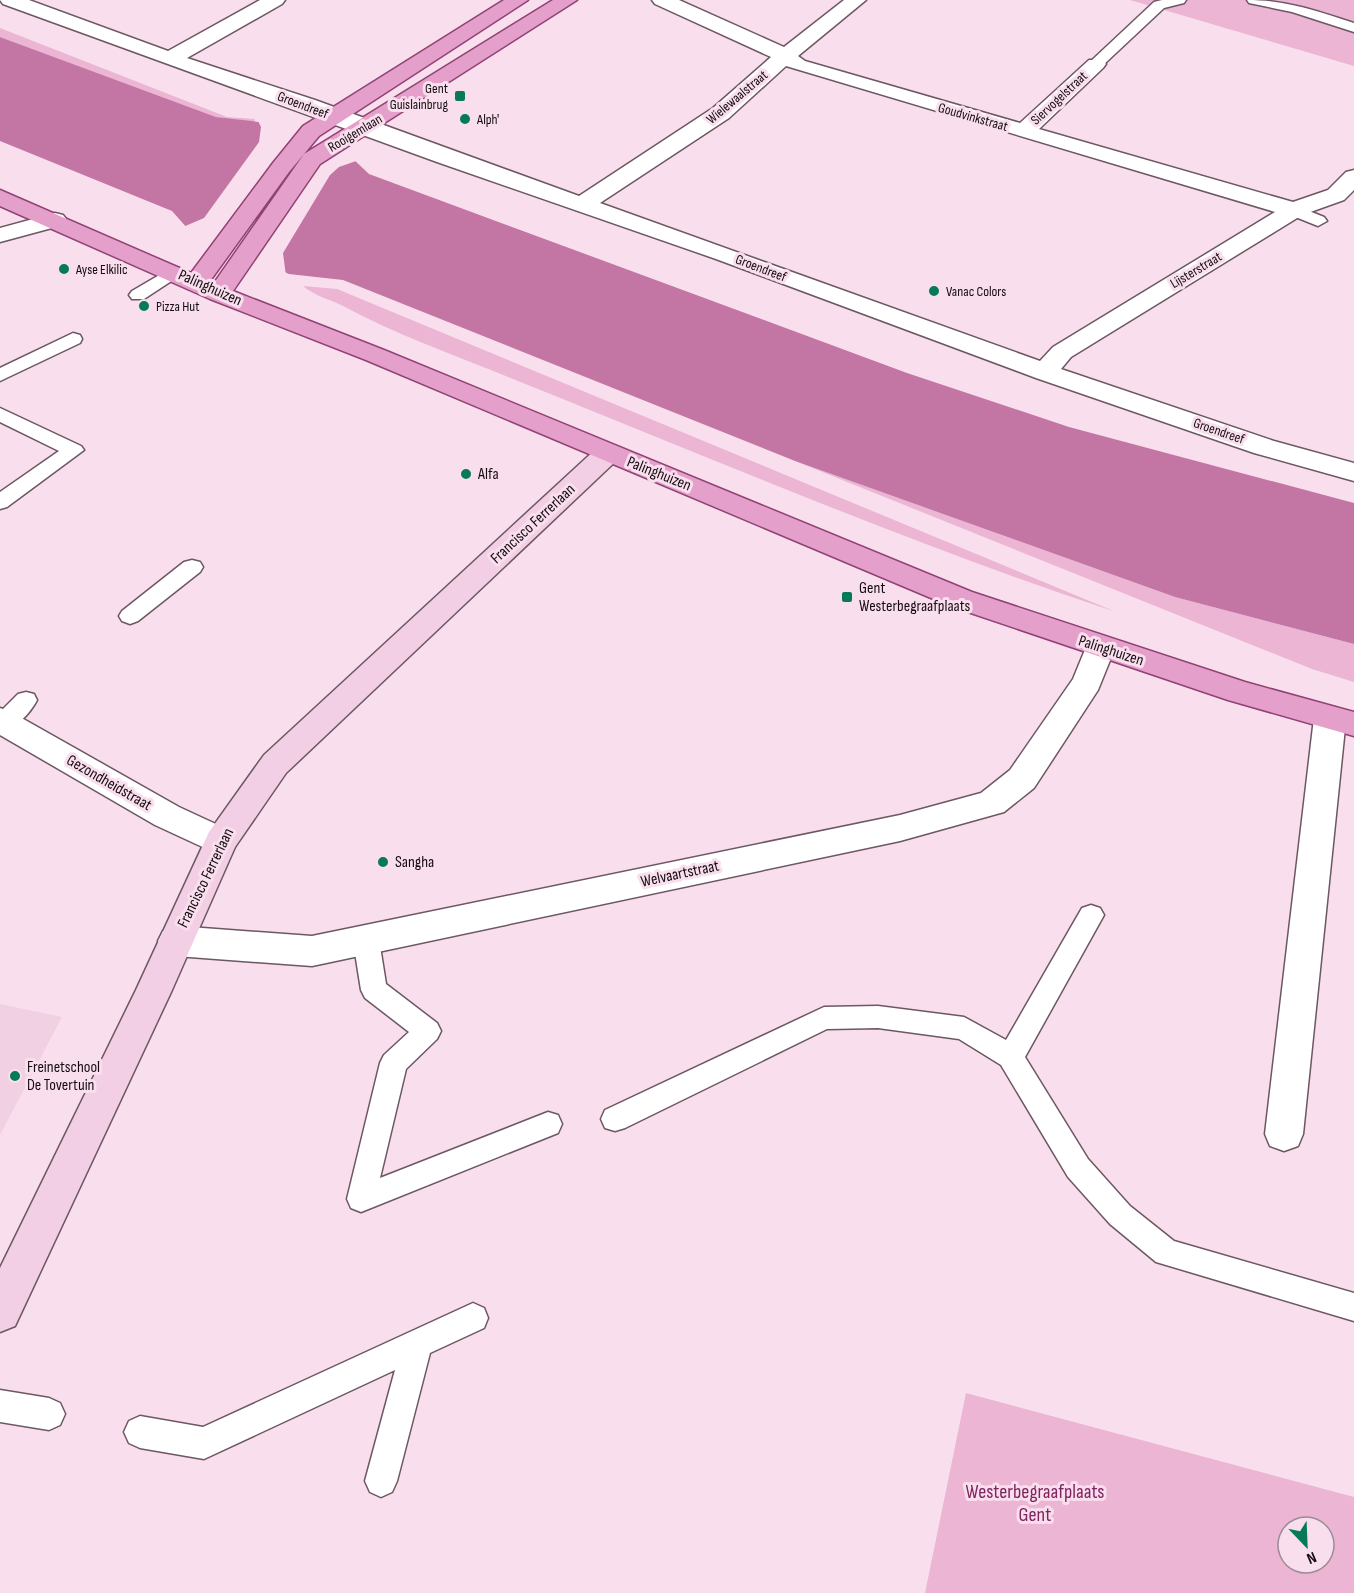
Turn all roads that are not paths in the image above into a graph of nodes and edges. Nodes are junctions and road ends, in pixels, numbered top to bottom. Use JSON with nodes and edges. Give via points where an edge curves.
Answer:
{"nodes":[{"id":1,"x":10,"y":0,"type":"edge"},
{"id":2,"x":275,"y":0,"type":"edge"},
{"id":3,"x":518,"y":0,"type":"edge"},
{"id":4,"x":567,"y":0,"type":"edge"},
{"id":5,"x":662,"y":0,"type":"edge"},
{"id":6,"x":855,"y":0,"type":"edge"},
{"id":7,"x":1179,"y":0,"type":"edge"},
{"id":8,"x":1254,"y":0,"type":"edge"},
{"id":9,"x":1354,"y":28,"type":"edge"},
{"id":10,"x":784,"y":57,"type":"junction"},
{"id":11,"x":170,"y":59,"type":"junction"},
{"id":12,"x":1096,"y":64,"type":"joint"},
{"id":13,"x":332,"y":116,"type":"junction"},
{"id":14,"x":363,"y":127,"type":"junction"},
{"id":15,"x":1023,"y":132,"type":"junction"},
{"id":16,"x":1354,"y":177,"type":"edge"},
{"id":17,"x":0,"y":197,"type":"edge"},
{"id":18,"x":582,"y":204,"type":"junction"},
{"id":19,"x":1294,"y":210,"type":"junction"},
{"id":20,"x":55,"y":220,"type":"junction"},
{"id":21,"x":1318,"y":221,"type":"dead end"},
{"id":22,"x":0,"y":235,"type":"edge"},
{"id":23,"x":173,"y":272,"type":"junction"},
{"id":24,"x":196,"y":283,"type":"junction"},
{"id":25,"x":219,"y":294,"type":"junction"},
{"id":26,"x":138,"y":295,"type":"dead end"},
{"id":27,"x":73,"y":339,"type":"dead end"},
{"id":28,"x":1044,"y":372,"type":"junction"},
{"id":29,"x":0,"y":375,"type":"edge"},
{"id":30,"x":0,"y":414,"type":"edge"},
{"id":31,"x":607,"y":454,"type":"junction"},
{"id":32,"x":1354,"y":472,"type":"edge"},
{"id":33,"x":0,"y":502,"type":"edge"},
{"id":34,"x":192,"y":567,"type":"dead end"},
{"id":35,"x":130,"y":616,"type":"dead end"},
{"id":36,"x":1100,"y":648,"type":"junction"},
{"id":37,"x":10,"y":714,"type":"edge"},
{"id":38,"x":1342,"y":721,"type":"edge"},
{"id":39,"x":221,"y":841,"type":"junction"},
{"id":40,"x":1091,"y":915,"type":"dead end"},
{"id":41,"x":366,"y":940,"type":"junction"},
{"id":42,"x":176,"y":942,"type":"junction"},
{"id":43,"x":1011,"y":1057,"type":"junction"},
{"id":44,"x":615,"y":1119,"type":"dead end"},
{"id":45,"x":548,"y":1124,"type":"dead end"},
{"id":46,"x":1284,"y":1134,"type":"dead end"},
{"id":47,"x":1354,"y":1307,"type":"edge"},
{"id":48,"x":0,"y":1312,"type":"edge"},
{"id":49,"x":473,"y":1318,"type":"dead end"},
{"id":50,"x":417,"y":1345,"type":"junction"},
{"id":51,"x":0,"y":1406,"type":"edge"},
{"id":52,"x":49,"y":1414,"type":"dead end"},
{"id":53,"x":140,"y":1432,"type":"dead end"},
{"id":54,"x":381,"y":1481,"type":"dead end"}],
"edges":[{"from":1,"to":11,"type":"street","name":"Groendreef"},
{"from":2,"to":11,"type":"street"},
{"from":3,"to":13,"type":"main road","name":"Rooigemlaan"},
{"from":4,"to":14,"type":"main road","name":"Rooigemlaan"},
{"from":5,"to":10,"type":"street","name":"Goudvinkstraat"},
{"from":6,"to":10,"type":"street","name":"Wielewaalstraat"},
{"from":7,"to":12,"type":"lane","via":[[1159,5]]},
{"from":8,"to":9,"type":"lane","via":[[1295,8]]},
{"from":10,"to":15,"type":"street","name":"Goudvinkstraat","via":[[798,65]]},
{"from":10,"to":18,"type":"street","name":"Wielewaalstraat","via":[[721,113]]},
{"from":11,"to":13,"type":"street","name":"Groendreef"},
{"from":12,"to":15,"type":"street","name":"Siervogelstraat"},
{"from":13,"to":14,"type":"street","name":"Groendreef"},
{"from":13,"to":24,"type":"main road","name":"Rooigemlaan","via":[[310,131],[293,150]]},
{"from":14,"to":18,"type":"street","name":"Groendreef"},
{"from":14,"to":25,"type":"main road","name":"Rooigemlaan","via":[[312,159]]},
{"from":15,"to":19,"type":"street","name":"Goudvinkstraat"},
{"from":16,"to":19,"type":"street","name":"Lijsterstraat","via":[[1336,195]]},
{"from":17,"to":20,"type":"main road","name":"Palinghuizen"},
{"from":18,"to":28,"type":"street","name":"Groendreef"},
{"from":19,"to":21,"type":"lane"},
{"from":19,"to":28,"type":"street","name":"Lijsterstraat","via":[[1062,352]]},
{"from":20,"to":22,"type":"street"},
{"from":20,"to":23,"type":"main road","name":"Palinghuizen"},
{"from":23,"to":24,"type":"main road","name":"Palinghuizen"},
{"from":23,"to":26,"type":"lane"},
{"from":24,"to":25,"type":"main road","name":"Palinghuizen"},
{"from":25,"to":31,"type":"main road","name":"Palinghuizen","via":[[375,355]]},
{"from":27,"to":29,"type":"lane"},
{"from":28,"to":32,"type":"street","name":"Groendreef","via":[[1264,447]]},
{"from":30,"to":33,"type":"lane","via":[[74,450]]},
{"from":31,"to":36,"type":"main road","name":"Palinghuizen","via":[[961,599]]},
{"from":31,"to":39,"type":"street","name":"Francisco Ferrerlaan","via":[[275,764]]},
{"from":34,"to":35,"type":"lane"},
{"from":36,"to":38,"type":"main road","name":"Palinghuizen"},
{"from":36,"to":41,"type":"street","name":"Welvaartstraat","via":[[1087,682],[1022,779],[992,803],[921,823]]},
{"from":37,"to":39,"type":"street","name":"Gezondheidstraat","via":[[167,816]]},
{"from":38,"to":46,"type":"street","name":"Palinghuizen"},
{"from":39,"to":42,"type":"street","name":"Francisco Ferrerlaan"},
{"from":40,"to":43,"type":"lane"},
{"from":41,"to":42,"type":"street","name":"Welvaartstraat","via":[[312,951]]},
{"from":41,"to":45,"type":"lane","via":[[374,990],[428,1031],[394,1063],[361,1199]]},
{"from":42,"to":48,"type":"street","name":"Francisco Ferrerlaan"},
{"from":43,"to":44,"type":"lane","via":[[964,1028],[878,1017],[824,1018]]},
{"from":43,"to":47,"type":"lane","via":[[1078,1168],[1120,1215],[1166,1251]]},
{"from":49,"to":50,"type":"lane"},
{"from":50,"to":53,"type":"lane","via":[[204,1443]]},
{"from":50,"to":54,"type":"lane"},
{"from":51,"to":52,"type":"lane"}]}
